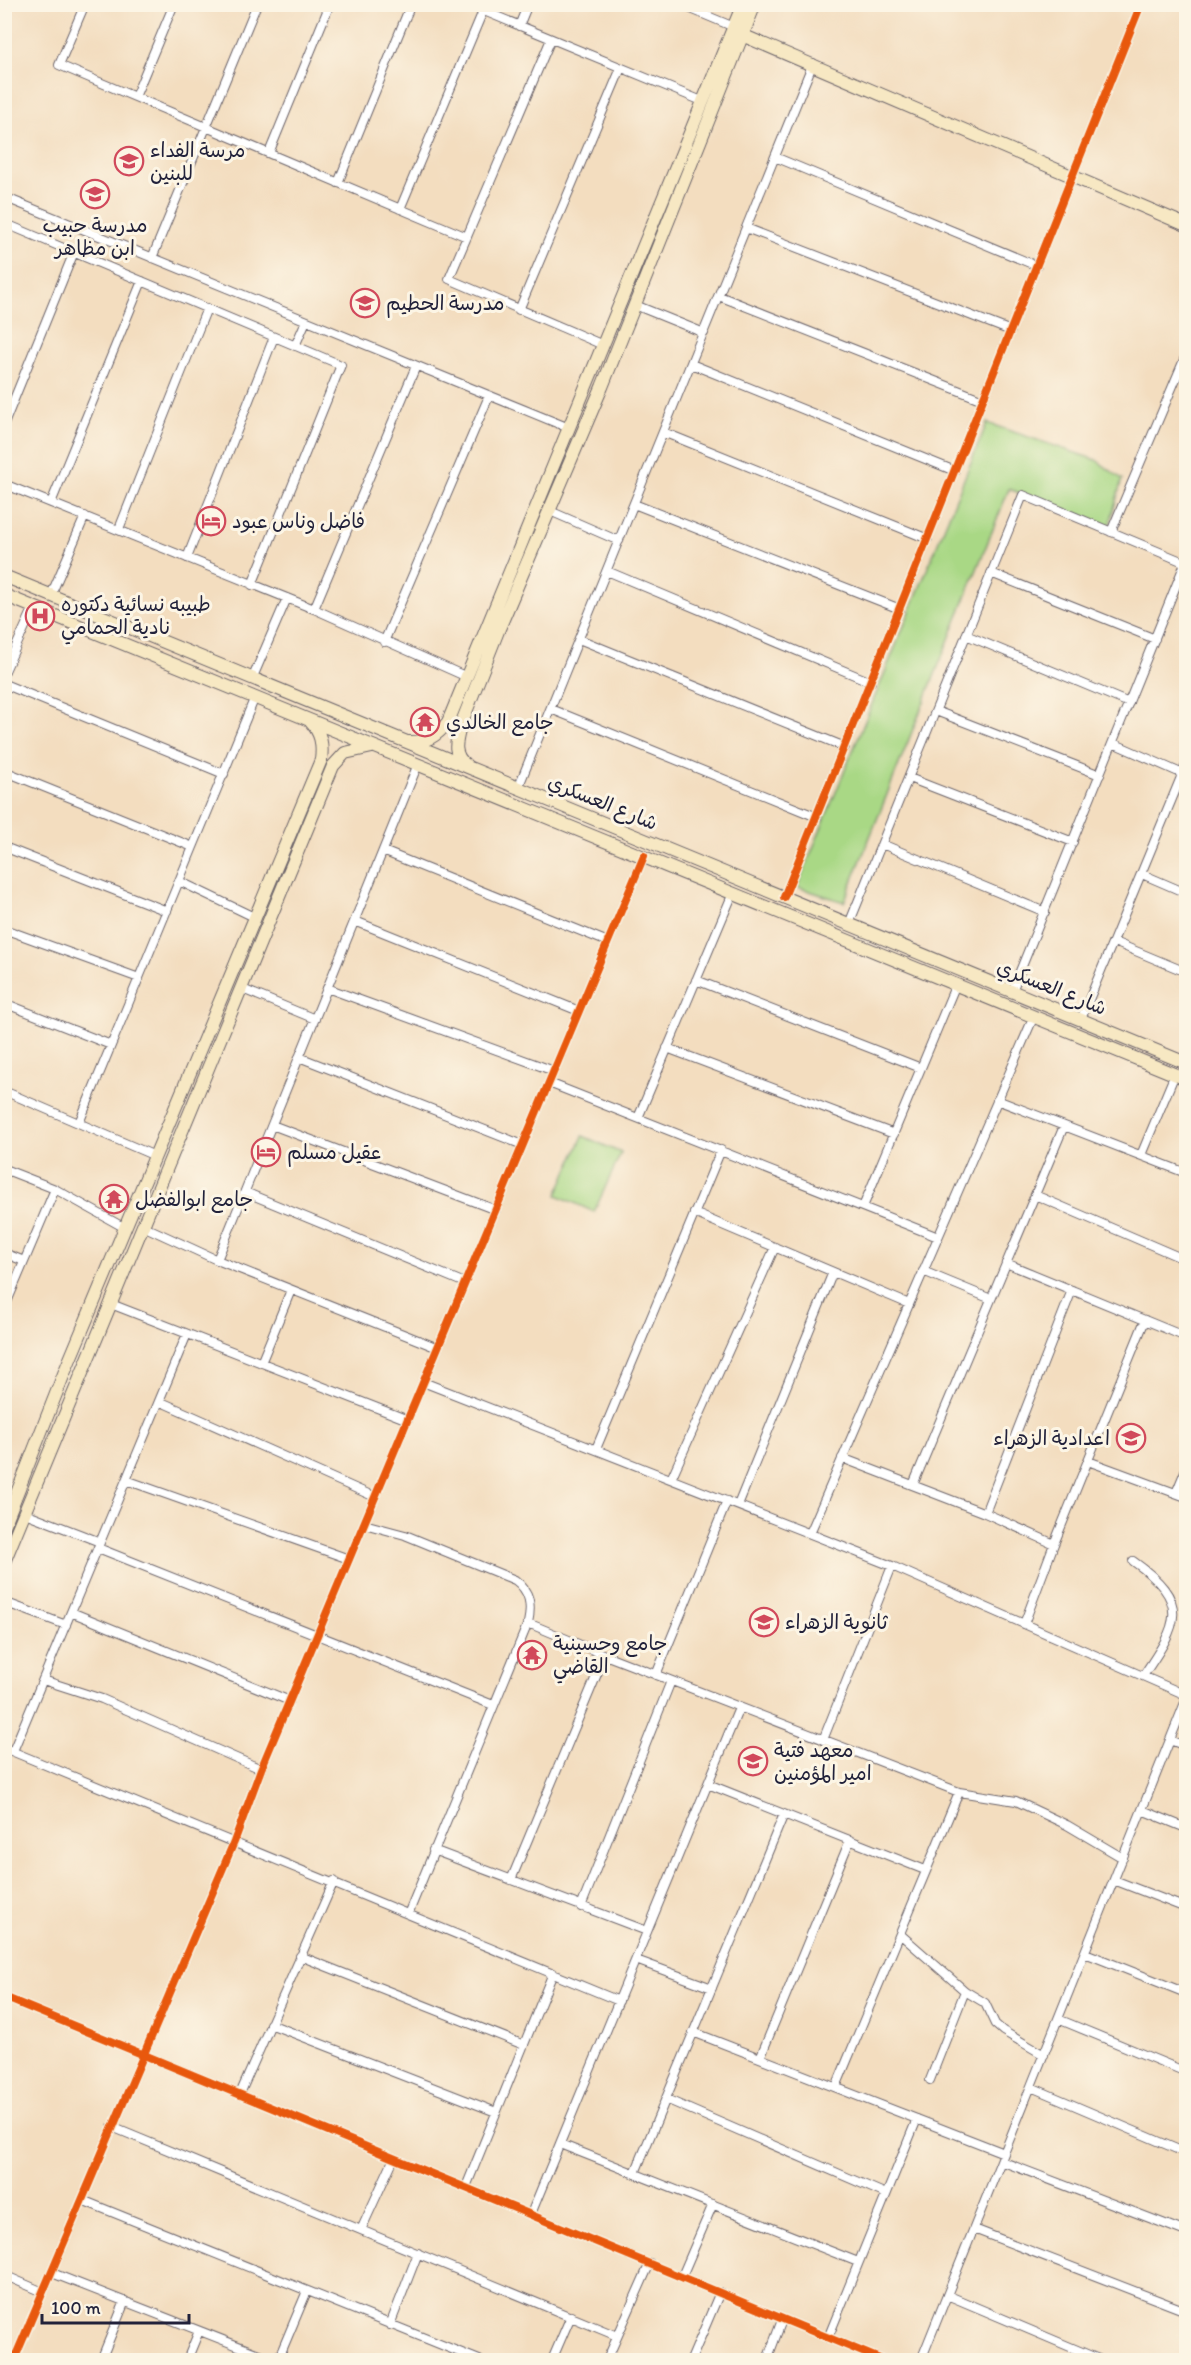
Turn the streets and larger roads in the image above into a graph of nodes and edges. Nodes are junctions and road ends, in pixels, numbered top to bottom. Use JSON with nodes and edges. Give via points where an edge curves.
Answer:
{"nodes":[{"id":1,"x":85,"y":4,"type":"edge"},
{"id":2,"x":174,"y":4,"type":"edge"},
{"id":3,"x":257,"y":4,"type":"edge"},
{"id":4,"x":330,"y":4,"type":"edge"},
{"id":5,"x":411,"y":4,"type":"edge"},
{"id":6,"x":467,"y":4,"type":"edge"},
{"id":7,"x":528,"y":4,"type":"edge"},
{"id":8,"x":679,"y":4,"type":"edge"},
{"id":9,"x":743,"y":4,"type":"edge"},
{"id":10,"x":755,"y":4,"type":"edge"},
{"id":11,"x":1141,"y":4,"type":"edge"},
{"id":12,"x":483,"y":11,"type":"junction"},
{"id":13,"x":519,"y":26,"type":"junction"},
{"id":14,"x":738,"y":31,"type":"junction"},
{"id":15,"x":551,"y":39,"type":"junction"},
{"id":16,"x":813,"y":63,"type":"junction"},
{"id":17,"x":621,"y":68,"type":"junction"},
{"id":18,"x":135,"y":97,"type":"junction"},
{"id":19,"x":702,"y":101,"type":"junction"},
{"id":20,"x":205,"y":127,"type":"junction"},
{"id":21,"x":269,"y":153,"type":"junction"},
{"id":22,"x":775,"y":157,"type":"junction"},
{"id":23,"x":1072,"y":176,"type":"junction"},
{"id":24,"x":338,"y":183,"type":"junction"},
{"id":25,"x":4,"y":197,"type":"edge"},
{"id":26,"x":400,"y":209,"type":"junction"},
{"id":27,"x":5,"y":223,"type":"edge"},
{"id":28,"x":1186,"y":225,"type":"edge"},
{"id":29,"x":746,"y":228,"type":"junction"},
{"id":30,"x":467,"y":237,"type":"junction"},
{"id":31,"x":643,"y":247,"type":"junction"},
{"id":32,"x":74,"y":252,"type":"junction"},
{"id":33,"x":655,"y":252,"type":"junction"},
{"id":34,"x":152,"y":258,"type":"junction"},
{"id":35,"x":1037,"y":266,"type":"junction"},
{"id":36,"x":633,"y":269,"type":"junction"},
{"id":37,"x":646,"y":276,"type":"junction"},
{"id":38,"x":142,"y":281,"type":"junction"},
{"id":39,"x":719,"y":296,"type":"junction"},
{"id":40,"x":634,"y":305,"type":"junction"},
{"id":41,"x":207,"y":308,"type":"junction"},
{"id":42,"x":519,"y":310,"type":"junction"},
{"id":43,"x":306,"y":321,"type":"junction"},
{"id":44,"x":1011,"y":331,"type":"junction"},
{"id":45,"x":704,"y":333,"type":"junction"},
{"id":46,"x":274,"y":337,"type":"junction"},
{"id":47,"x":295,"y":345,"type":"junction"},
{"id":48,"x":603,"y":345,"type":"junction"},
{"id":49,"x":1186,"y":355,"type":"edge"},
{"id":50,"x":691,"y":364,"type":"junction"},
{"id":51,"x":416,"y":366,"type":"junction"},
{"id":52,"x":489,"y":396,"type":"junction"},
{"id":53,"x":983,"y":400,"type":"junction"},
{"id":54,"x":4,"y":424,"type":"edge"},
{"id":55,"x":569,"y":428,"type":"junction"},
{"id":56,"x":663,"y":432,"type":"junction"},
{"id":57,"x":956,"y":471,"type":"junction"},
{"id":58,"x":4,"y":484,"type":"edge"},
{"id":59,"x":51,"y":503,"type":"junction"},
{"id":60,"x":634,"y":504,"type":"junction"},
{"id":61,"x":550,"y":511,"type":"junction"},
{"id":62,"x":84,"y":516,"type":"junction"},
{"id":63,"x":119,"y":529,"type":"junction"},
{"id":64,"x":1111,"y":532,"type":"junction"},
{"id":65,"x":928,"y":540,"type":"junction"},
{"id":66,"x":619,"y":541,"type":"junction"},
{"id":67,"x":187,"y":558,"type":"junction"},
{"id":68,"x":1186,"y":562,"type":"edge"},
{"id":69,"x":607,"y":571,"type":"junction"},
{"id":70,"x":992,"y":573,"type":"junction"},
{"id":71,"x":4,"y":576,"type":"edge"},
{"id":72,"x":252,"y":585,"type":"junction"},
{"id":73,"x":4,"y":595,"type":"edge"},
{"id":74,"x":51,"y":595,"type":"junction"},
{"id":75,"x":287,"y":598,"type":"junction"},
{"id":76,"x":34,"y":607,"type":"junction"},
{"id":77,"x":314,"y":609,"type":"junction"},
{"id":78,"x":900,"y":609,"type":"junction"},
{"id":79,"x":135,"y":630,"type":"junction"},
{"id":80,"x":966,"y":635,"type":"junction"},
{"id":81,"x":579,"y":639,"type":"junction"},
{"id":82,"x":1155,"y":639,"type":"junction"},
{"id":83,"x":384,"y":642,"type":"junction"},
{"id":84,"x":166,"y":643,"type":"junction"},
{"id":85,"x":126,"y":644,"type":"junction"},
{"id":86,"x":158,"y":657,"type":"junction"},
{"id":87,"x":4,"y":673,"type":"edge"},
{"id":88,"x":253,"y":677,"type":"junction"},
{"id":89,"x":467,"y":677,"type":"junction"},
{"id":90,"x":871,"y":682,"type":"junction"},
{"id":91,"x":4,"y":684,"type":"edge"},
{"id":92,"x":255,"y":697,"type":"junction"},
{"id":93,"x":1129,"y":703,"type":"junction"},
{"id":94,"x":551,"y":709,"type":"junction"},
{"id":95,"x":936,"y":711,"type":"junction"},
{"id":96,"x":310,"y":720,"type":"junction"},
{"id":97,"x":448,"y":722,"type":"junction"},
{"id":98,"x":460,"y":727,"type":"junction"},
{"id":99,"x":404,"y":742,"type":"junction"},
{"id":100,"x":1113,"y":742,"type":"junction"},
{"id":101,"x":375,"y":747,"type":"junction"},
{"id":102,"x":845,"y":747,"type":"junction"},
{"id":103,"x":418,"y":764,"type":"junction"},
{"id":104,"x":1186,"y":765,"type":"edge"},
{"id":105,"x":471,"y":769,"type":"junction"},
{"id":106,"x":4,"y":771,"type":"edge"},
{"id":107,"x":224,"y":774,"type":"junction"},
{"id":108,"x":1183,"y":774,"type":"junction"},
{"id":109,"x":1100,"y":775,"type":"junction"},
{"id":110,"x":909,"y":778,"type":"junction"},
{"id":111,"x":518,"y":788,"type":"junction"},
{"id":112,"x":574,"y":811,"type":"junction"},
{"id":113,"x":817,"y":817,"type":"junction"},
{"id":114,"x":603,"y":823,"type":"junction"},
{"id":115,"x":567,"y":825,"type":"junction"},
{"id":116,"x":596,"y":837,"type":"junction"},
{"id":117,"x":1073,"y":842,"type":"junction"},
{"id":118,"x":882,"y":844,"type":"junction"},
{"id":119,"x":4,"y":846,"type":"edge"},
{"id":120,"x":193,"y":847,"type":"junction"},
{"id":121,"x":383,"y":851,"type":"junction"},
{"id":122,"x":644,"y":856,"type":"junction"},
{"id":123,"x":1142,"y":874,"type":"junction"},
{"id":124,"x":179,"y":881,"type":"junction"},
{"id":125,"x":733,"y":893,"type":"junction"},
{"id":126,"x":1186,"y":893,"type":"edge"},
{"id":127,"x":784,"y":897,"type":"junction"},
{"id":128,"x":166,"y":911,"type":"junction"},
{"id":129,"x":1045,"y":912,"type":"junction"},
{"id":130,"x":254,"y":917,"type":"junction"},
{"id":131,"x":355,"y":921,"type":"junction"},
{"id":132,"x":849,"y":924,"type":"junction"},
{"id":133,"x":4,"y":930,"type":"edge"},
{"id":134,"x":608,"y":942,"type":"junction"},
{"id":135,"x":1114,"y":942,"type":"junction"},
{"id":136,"x":1186,"y":972,"type":"edge"},
{"id":137,"x":139,"y":978,"type":"junction"},
{"id":138,"x":696,"y":980,"type":"junction"},
{"id":139,"x":956,"y":984,"type":"junction"},
{"id":140,"x":240,"y":988,"type":"junction"},
{"id":141,"x":327,"y":988,"type":"junction"},
{"id":142,"x":1012,"y":991,"type":"junction"},
{"id":143,"x":4,"y":1003,"type":"edge"},
{"id":144,"x":579,"y":1011,"type":"junction"},
{"id":145,"x":1034,"y":1016,"type":"junction"},
{"id":146,"x":315,"y":1018,"type":"junction"},
{"id":147,"x":1081,"y":1019,"type":"junction"},
{"id":148,"x":1137,"y":1042,"type":"junction"},
{"id":149,"x":111,"y":1045,"type":"junction"},
{"id":150,"x":667,"y":1048,"type":"junction"},
{"id":151,"x":1161,"y":1052,"type":"junction"},
{"id":152,"x":1131,"y":1056,"type":"junction"},
{"id":153,"x":299,"y":1057,"type":"junction"},
{"id":154,"x":1186,"y":1063,"type":"edge"},
{"id":155,"x":1154,"y":1065,"type":"junction"},
{"id":156,"x":921,"y":1068,"type":"junction"},
{"id":157,"x":554,"y":1071,"type":"junction"},
{"id":158,"x":1181,"y":1076,"type":"edge"},
{"id":159,"x":549,"y":1083,"type":"junction"},
{"id":160,"x":6,"y":1092,"type":"edge"},
{"id":161,"x":998,"y":1100,"type":"junction"},
{"id":162,"x":4,"y":1102,"type":"edge"},
{"id":163,"x":638,"y":1118,"type":"junction"},
{"id":164,"x":78,"y":1123,"type":"junction"},
{"id":165,"x":272,"y":1125,"type":"junction"},
{"id":166,"x":1064,"y":1126,"type":"junction"},
{"id":167,"x":894,"y":1134,"type":"junction"},
{"id":168,"x":523,"y":1145,"type":"junction"},
{"id":169,"x":720,"y":1150,"type":"junction"},
{"id":170,"x":1141,"y":1155,"type":"junction"},
{"id":171,"x":155,"y":1156,"type":"junction"},
{"id":172,"x":4,"y":1169,"type":"edge"},
{"id":173,"x":1186,"y":1173,"type":"edge"},
{"id":174,"x":54,"y":1190,"type":"junction"},
{"id":175,"x":245,"y":1192,"type":"junction"},
{"id":176,"x":1035,"y":1195,"type":"junction"},
{"id":177,"x":864,"y":1207,"type":"junction"},
{"id":178,"x":496,"y":1210,"type":"junction"},
{"id":179,"x":694,"y":1213,"type":"junction"},
{"id":180,"x":143,"y":1226,"type":"junction"},
{"id":181,"x":125,"y":1228,"type":"junction"},
{"id":182,"x":938,"y":1237,"type":"junction"},
{"id":183,"x":775,"y":1247,"type":"junction"},
{"id":184,"x":4,"y":1253,"type":"edge"},
{"id":185,"x":217,"y":1260,"type":"junction"},
{"id":186,"x":1186,"y":1260,"type":"edge"},
{"id":187,"x":24,"y":1261,"type":"junction"},
{"id":188,"x":1006,"y":1263,"type":"junction"},
{"id":189,"x":923,"y":1271,"type":"junction"},
{"id":190,"x":832,"y":1272,"type":"junction"},
{"id":191,"x":465,"y":1283,"type":"junction"},
{"id":192,"x":291,"y":1290,"type":"junction"},
{"id":193,"x":1072,"y":1290,"type":"junction"},
{"id":194,"x":991,"y":1299,"type":"junction"},
{"id":195,"x":111,"y":1304,"type":"junction"},
{"id":196,"x":909,"y":1304,"type":"junction"},
{"id":197,"x":4,"y":1310,"type":"edge"},
{"id":198,"x":1145,"y":1320,"type":"junction"},
{"id":199,"x":187,"y":1334,"type":"junction"},
{"id":200,"x":1186,"y":1338,"type":"edge"},
{"id":201,"x":438,"y":1348,"type":"junction"},
{"id":202,"x":261,"y":1363,"type":"junction"},
{"id":203,"x":65,"y":1371,"type":"junction"},
{"id":204,"x":80,"y":1380,"type":"junction"},
{"id":205,"x":423,"y":1382,"type":"junction"},
{"id":206,"x":159,"y":1401,"type":"junction"},
{"id":207,"x":52,"y":1404,"type":"junction"},
{"id":208,"x":67,"y":1410,"type":"junction"},
{"id":209,"x":408,"y":1420,"type":"junction"},
{"id":210,"x":596,"y":1449,"type":"junction"},
{"id":211,"x":842,"y":1458,"type":"junction"},
{"id":212,"x":1088,"y":1461,"type":"junction"},
{"id":213,"x":1186,"y":1469,"type":"edge"},
{"id":214,"x":671,"y":1479,"type":"junction"},
{"id":215,"x":126,"y":1480,"type":"junction"},
{"id":216,"x":913,"y":1485,"type":"junction"},
{"id":217,"x":1176,"y":1493,"type":"junction"},
{"id":218,"x":375,"y":1497,"type":"junction"},
{"id":219,"x":1186,"y":1497,"type":"edge"},
{"id":220,"x":727,"y":1501,"type":"junction"},
{"id":221,"x":738,"y":1505,"type":"junction"},
{"id":222,"x":8,"y":1509,"type":"edge"},
{"id":223,"x":25,"y":1513,"type":"junction"},
{"id":224,"x":985,"y":1513,"type":"junction"},
{"id":225,"x":364,"y":1524,"type":"junction"},
{"id":226,"x":4,"y":1526,"type":"edge"},
{"id":227,"x":810,"y":1533,"type":"junction"},
{"id":228,"x":1054,"y":1544,"type":"junction"},
{"id":229,"x":99,"y":1545,"type":"junction"},
{"id":230,"x":349,"y":1559,"type":"junction"},
{"id":231,"x":1133,"y":1561,"type":"dead end"},
{"id":232,"x":4,"y":1562,"type":"edge"},
{"id":233,"x":892,"y":1566,"type":"junction"},
{"id":234,"x":4,"y":1602,"type":"edge"},
{"id":235,"x":71,"y":1612,"type":"junction"},
{"id":236,"x":528,"y":1623,"type":"junction"},
{"id":237,"x":1024,"y":1624,"type":"junction"},
{"id":238,"x":66,"y":1625,"type":"junction"},
{"id":239,"x":318,"y":1635,"type":"junction"},
{"id":240,"x":605,"y":1655,"type":"junction"},
{"id":241,"x":656,"y":1675,"type":"junction"},
{"id":242,"x":1143,"y":1676,"type":"junction"},
{"id":243,"x":43,"y":1680,"type":"junction"},
{"id":244,"x":671,"y":1681,"type":"junction"},
{"id":245,"x":1186,"y":1695,"type":"edge"},
{"id":246,"x":1186,"y":1700,"type":"edge"},
{"id":247,"x":290,"y":1701,"type":"junction"},
{"id":248,"x":493,"y":1705,"type":"junction"},
{"id":249,"x":739,"y":1708,"type":"junction"},
{"id":250,"x":823,"y":1740,"type":"junction"},
{"id":251,"x":1170,"y":1740,"type":"junction"},
{"id":252,"x":1186,"y":1746,"type":"edge"},
{"id":253,"x":9,"y":1749,"type":"edge"},
{"id":254,"x":261,"y":1769,"type":"junction"},
{"id":255,"x":708,"y":1784,"type":"junction"},
{"id":256,"x":959,"y":1792,"type":"junction"},
{"id":257,"x":1142,"y":1810,"type":"junction"},
{"id":258,"x":784,"y":1814,"type":"junction"},
{"id":259,"x":1186,"y":1828,"type":"edge"},
{"id":260,"x":850,"y":1840,"type":"junction"},
{"id":261,"x":234,"y":1842,"type":"junction"},
{"id":262,"x":433,"y":1850,"type":"junction"},
{"id":263,"x":1123,"y":1858,"type":"junction"},
{"id":264,"x":925,"y":1870,"type":"junction"},
{"id":265,"x":511,"y":1880,"type":"junction"},
{"id":266,"x":1114,"y":1880,"type":"junction"},
{"id":267,"x":334,"y":1881,"type":"junction"},
{"id":268,"x":581,"y":1907,"type":"junction"},
{"id":269,"x":1186,"y":1908,"type":"edge"},
{"id":270,"x":409,"y":1912,"type":"junction"},
{"id":271,"x":647,"y":1931,"type":"junction"},
{"id":272,"x":900,"y":1934,"type":"junction"},
{"id":273,"x":1085,"y":1953,"type":"junction"},
{"id":274,"x":300,"y":1956,"type":"junction"},
{"id":275,"x":636,"y":1960,"type":"junction"},
{"id":276,"x":553,"y":1973,"type":"junction"},
{"id":277,"x":711,"y":1988,"type":"junction"},
{"id":278,"x":965,"y":1991,"type":"junction"},
{"id":279,"x":1186,"y":1993,"type":"edge"},
{"id":280,"x":4,"y":1997,"type":"edge"},
{"id":281,"x":619,"y":2001,"type":"junction"},
{"id":282,"x":1058,"y":2019,"type":"junction"},
{"id":283,"x":270,"y":2024,"type":"junction"},
{"id":284,"x":693,"y":2032,"type":"junction"},
{"id":285,"x":524,"y":2045,"type":"junction"},
{"id":286,"x":142,"y":2055,"type":"junction"},
{"id":287,"x":1044,"y":2055,"type":"junction"},
{"id":288,"x":760,"y":2058,"type":"junction"},
{"id":289,"x":1186,"y":2072,"type":"edge"},
{"id":290,"x":930,"y":2080,"type":"dead end"},
{"id":291,"x":836,"y":2087,"type":"junction"},
{"id":292,"x":1031,"y":2087,"type":"junction"},
{"id":293,"x":240,"y":2094,"type":"junction"},
{"id":294,"x":666,"y":2099,"type":"junction"},
{"id":295,"x":496,"y":2112,"type":"junction"},
{"id":296,"x":917,"y":2119,"type":"junction"},
{"id":297,"x":112,"y":2127,"type":"junction"},
{"id":298,"x":560,"y":2144,"type":"junction"},
{"id":299,"x":1186,"y":2152,"type":"edge"},
{"id":300,"x":1003,"y":2157,"type":"junction"},
{"id":301,"x":394,"y":2158,"type":"junction"},
{"id":302,"x":635,"y":2173,"type":"junction"},
{"id":303,"x":466,"y":2187,"type":"junction"},
{"id":304,"x":886,"y":2194,"type":"junction"},
{"id":305,"x":82,"y":2200,"type":"junction"},
{"id":306,"x":713,"y":2204,"type":"junction"},
{"id":307,"x":531,"y":2214,"type":"junction"},
{"id":308,"x":974,"y":2229,"type":"junction"},
{"id":309,"x":362,"y":2230,"type":"junction"},
{"id":310,"x":1186,"y":2232,"type":"edge"},
{"id":311,"x":418,"y":2253,"type":"junction"},
{"id":312,"x":858,"y":2262,"type":"junction"},
{"id":313,"x":650,"y":2263,"type":"junction"},
{"id":314,"x":52,"y":2273,"type":"junction"},
{"id":315,"x":4,"y":2276,"type":"edge"},
{"id":316,"x":682,"y":2276,"type":"junction"},
{"id":317,"x":307,"y":2291,"type":"junction"},
{"id":318,"x":43,"y":2292,"type":"junction"},
{"id":319,"x":720,"y":2292,"type":"junction"},
{"id":320,"x":947,"y":2295,"type":"junction"},
{"id":321,"x":125,"y":2301,"type":"junction"},
{"id":322,"x":1186,"y":2311,"type":"edge"},
{"id":323,"x":571,"y":2316,"type":"junction"},
{"id":324,"x":782,"y":2320,"type":"junction"},
{"id":325,"x":390,"y":2325,"type":"junction"},
{"id":326,"x":199,"y":2331,"type":"junction"},
{"id":327,"x":617,"y":2336,"type":"junction"},
{"id":328,"x":828,"y":2338,"type":"junction"},
{"id":329,"x":855,"y":2352,"type":"junction"},
{"id":330,"x":1097,"y":2360,"type":"edge"},
{"id":331,"x":14,"y":2361,"type":"edge"},
{"id":332,"x":101,"y":2361,"type":"edge"},
{"id":333,"x":187,"y":2361,"type":"edge"},
{"id":334,"x":276,"y":2361,"type":"edge"},
{"id":335,"x":479,"y":2361,"type":"edge"},
{"id":336,"x":552,"y":2361,"type":"edge"},
{"id":337,"x":607,"y":2361,"type":"edge"},
{"id":338,"x":690,"y":2361,"type":"edge"},
{"id":339,"x":767,"y":2361,"type":"edge"},
{"id":340,"x":851,"y":2361,"type":"edge"},
{"id":341,"x":882,"y":2361,"type":"edge"},
{"id":342,"x":921,"y":2361,"type":"edge"}],
"edges":[{"from":1,"to":18,"type":"street","via":[[59,65]]},
{"from":2,"to":18,"type":"street"},
{"from":3,"to":20,"type":"street"},
{"from":4,"to":21,"type":"street"},
{"from":5,"to":24,"type":"street"},
{"from":6,"to":12,"type":"street"},
{"from":7,"to":13,"type":"street"},
{"from":8,"to":14,"type":"street"},
{"from":9,"to":14,"type":"street"},
{"from":10,"to":14,"type":"street"},
{"from":11,"to":23,"type":"street"},
{"from":12,"to":13,"type":"street"},
{"from":12,"to":26,"type":"street"},
{"from":13,"to":15,"type":"street"},
{"from":14,"to":16,"type":"street"},
{"from":14,"to":19,"type":"street"},
{"from":14,"to":33,"type":"street"},
{"from":15,"to":17,"type":"street"},
{"from":15,"to":30,"type":"street"},
{"from":16,"to":22,"type":"street"},
{"from":16,"to":23,"type":"street"},
{"from":17,"to":19,"type":"street"},
{"from":17,"to":42,"type":"street"},
{"from":18,"to":20,"type":"street"},
{"from":19,"to":31,"type":"street"},
{"from":20,"to":21,"type":"street"},
{"from":20,"to":34,"type":"street"},
{"from":21,"to":24,"type":"street"},
{"from":22,"to":29,"type":"street"},
{"from":22,"to":35,"type":"street"},
{"from":23,"to":28,"type":"street"},
{"from":23,"to":35,"type":"street"},
{"from":24,"to":26,"type":"street"},
{"from":25,"to":34,"type":"street"},
{"from":26,"to":30,"type":"street"},
{"from":27,"to":32,"type":"street"},
{"from":29,"to":39,"type":"street"},
{"from":29,"to":44,"type":"street"},
{"from":30,"to":42,"type":"street","via":[[449,279]]},
{"from":31,"to":33,"type":"street","via":[[649,254]]},
{"from":31,"to":36,"type":"street"},
{"from":32,"to":38,"type":"street"},
{"from":32,"to":54,"type":"street"},
{"from":33,"to":37,"type":"street"},
{"from":34,"to":43,"type":"street"},
{"from":35,"to":44,"type":"street"},
{"from":36,"to":37,"type":"street","via":[[643,270]]},
{"from":36,"to":48,"type":"street"},
{"from":37,"to":40,"type":"street"},
{"from":38,"to":41,"type":"street"},
{"from":38,"to":59,"type":"street"},
{"from":39,"to":45,"type":"street"},
{"from":39,"to":53,"type":"street"},
{"from":40,"to":45,"type":"street"},
{"from":40,"to":61,"type":"street"},
{"from":41,"to":46,"type":"street"},
{"from":41,"to":63,"type":"street"},
{"from":42,"to":48,"type":"street"},
{"from":43,"to":47,"type":"street"},
{"from":43,"to":51,"type":"street"},
{"from":44,"to":53,"type":"street"},
{"from":45,"to":50,"type":"street"},
{"from":46,"to":47,"type":"street"},
{"from":46,"to":67,"type":"street"},
{"from":47,"to":72,"type":"street","via":[[341,365]]},
{"from":48,"to":55,"type":"street"},
{"from":49,"to":64,"type":"street"},
{"from":50,"to":56,"type":"street"},
{"from":50,"to":57,"type":"street"},
{"from":51,"to":52,"type":"street"},
{"from":51,"to":77,"type":"street"},
{"from":52,"to":55,"type":"street"},
{"from":52,"to":83,"type":"street"},
{"from":53,"to":57,"type":"street"},
{"from":55,"to":89,"type":"street"},
{"from":56,"to":60,"type":"street"},
{"from":56,"to":65,"type":"street"},
{"from":57,"to":65,"type":"street"},
{"from":58,"to":59,"type":"street"},
{"from":59,"to":62,"type":"street"},
{"from":60,"to":66,"type":"street"},
{"from":60,"to":78,"type":"street"},
{"from":61,"to":66,"type":"street"},
{"from":61,"to":98,"type":"street"},
{"from":62,"to":63,"type":"street"},
{"from":62,"to":74,"type":"street"},
{"from":63,"to":67,"type":"street"},
{"from":64,"to":68,"type":"street"},
{"from":64,"to":70,"type":"street","via":[[1023,495]]},
{"from":65,"to":78,"type":"street"},
{"from":66,"to":69,"type":"street"},
{"from":67,"to":72,"type":"street"},
{"from":68,"to":82,"type":"street"},
{"from":69,"to":81,"type":"street"},
{"from":69,"to":90,"type":"street"},
{"from":70,"to":80,"type":"street"},
{"from":70,"to":82,"type":"street"},
{"from":71,"to":74,"type":"street","name":"شارع العسكري"},
{"from":72,"to":75,"type":"street"},
{"from":73,"to":76,"type":"street","name":"شارع العسكري"},
{"from":74,"to":79,"type":"street","name":"شارع العسكري"},
{"from":75,"to":77,"type":"street"},
{"from":75,"to":88,"type":"street"},
{"from":76,"to":85,"type":"street","name":"شارع العسكري"},
{"from":76,"to":87,"type":"street"},
{"from":77,"to":83,"type":"street"},
{"from":78,"to":90,"type":"street"},
{"from":79,"to":84,"type":"street","name":"شارع العسكري"},
{"from":79,"to":85,"type":"street","via":[[135,642]]},
{"from":80,"to":93,"type":"street"},
{"from":80,"to":95,"type":"street"},
{"from":81,"to":94,"type":"street"},
{"from":81,"to":102,"type":"street"},
{"from":82,"to":93,"type":"street"},
{"from":83,"to":89,"type":"street"},
{"from":84,"to":86,"type":"street","via":[[158,645]]},
{"from":84,"to":88,"type":"street","name":"شارع العسكري"},
{"from":85,"to":86,"type":"street","name":"شارع العسكري"},
{"from":86,"to":92,"type":"street","name":"شارع العسكري"},
{"from":88,"to":99,"type":"street","name":"شارع العسكري"},
{"from":89,"to":97,"type":"street"},
{"from":90,"to":102,"type":"street"},
{"from":91,"to":107,"type":"street"},
{"from":92,"to":96,"type":"street","name":"شارع العسكري"},
{"from":92,"to":107,"type":"street"},
{"from":93,"to":100,"type":"street"},
{"from":94,"to":111,"type":"street"},
{"from":94,"to":113,"type":"street"},
{"from":95,"to":109,"type":"street"},
{"from":95,"to":110,"type":"street"},
{"from":96,"to":101,"type":"street","name":"شارع العسكري"},
{"from":96,"to":130,"type":"street","via":[[321,739],[321,760]]},
{"from":97,"to":98,"type":"street","via":[[451,728]]},
{"from":97,"to":99,"type":"street","via":[[429,739]]},
{"from":98,"to":105,"type":"street","via":[[456,754]]},
{"from":99,"to":105,"type":"street","name":"شارع العسكري"},
{"from":100,"to":108,"type":"street"},
{"from":100,"to":109,"type":"street"},
{"from":101,"to":103,"type":"street","name":"شارع العسكري"},
{"from":101,"to":140,"type":"street","via":[[345,753],[333,766]]},
{"from":102,"to":113,"type":"street"},
{"from":103,"to":115,"type":"street","name":"شارع العسكري"},
{"from":103,"to":121,"type":"street"},
{"from":104,"to":108,"type":"street"},
{"from":105,"to":111,"type":"street","name":"شارع العسكري"},
{"from":106,"to":120,"type":"street"},
{"from":107,"to":120,"type":"street"},
{"from":108,"to":123,"type":"street"},
{"from":109,"to":117,"type":"street"},
{"from":110,"to":117,"type":"street"},
{"from":110,"to":118,"type":"street"},
{"from":111,"to":112,"type":"street","name":"شارع العسكري"},
{"from":112,"to":114,"type":"street","name":"شارع العسكري"},
{"from":112,"to":115,"type":"street","via":[[575,822]]},
{"from":113,"to":127,"type":"street"},
{"from":114,"to":116,"type":"street","via":[[596,826]]},
{"from":114,"to":127,"type":"street","name":"شارع العسكري"},
{"from":115,"to":116,"type":"street","name":"شارع العسكري"},
{"from":116,"to":122,"type":"street","name":"شارع العسكري"},
{"from":117,"to":129,"type":"street"},
{"from":118,"to":129,"type":"street"},
{"from":118,"to":132,"type":"street"},
{"from":119,"to":128,"type":"street"},
{"from":120,"to":124,"type":"street"},
{"from":121,"to":131,"type":"street"},
{"from":121,"to":134,"type":"street"},
{"from":122,"to":125,"type":"street","name":"شارع العسكري"},
{"from":122,"to":134,"type":"street"},
{"from":123,"to":126,"type":"street"},
{"from":123,"to":135,"type":"street"},
{"from":124,"to":128,"type":"street"},
{"from":124,"to":130,"type":"street"},
{"from":125,"to":138,"type":"street"},
{"from":125,"to":139,"type":"street","name":"شارع العسكري"},
{"from":127,"to":132,"type":"street","name":"شارع العسكري"},
{"from":128,"to":137,"type":"street"},
{"from":129,"to":142,"type":"street"},
{"from":130,"to":171,"type":"street"},
{"from":131,"to":141,"type":"street"},
{"from":131,"to":144,"type":"street"},
{"from":132,"to":142,"type":"street","name":"شارع العسكري"},
{"from":133,"to":137,"type":"street"},
{"from":134,"to":144,"type":"street"},
{"from":135,"to":136,"type":"street"},
{"from":135,"to":147,"type":"street"},
{"from":137,"to":149,"type":"street"},
{"from":138,"to":150,"type":"street"},
{"from":138,"to":156,"type":"street"},
{"from":139,"to":145,"type":"street","name":"شارع العسكري"},
{"from":139,"to":156,"type":"street"},
{"from":140,"to":146,"type":"street"},
{"from":140,"to":180,"type":"street"},
{"from":141,"to":146,"type":"street"},
{"from":141,"to":157,"type":"street"},
{"from":142,"to":147,"type":"street","name":"شارع العسكري"},
{"from":143,"to":149,"type":"street"},
{"from":144,"to":157,"type":"street"},
{"from":145,"to":152,"type":"street","name":"شارع العسكري"},
{"from":145,"to":161,"type":"street"},
{"from":146,"to":153,"type":"street"},
{"from":147,"to":148,"type":"street","name":"شارع العسكري"},
{"from":148,"to":151,"type":"street","name":"شارع العسكري"},
{"from":148,"to":152,"type":"street","via":[[1136,1052]]},
{"from":149,"to":164,"type":"street"},
{"from":150,"to":163,"type":"street"},
{"from":150,"to":167,"type":"street"},
{"from":151,"to":154,"type":"street","name":"شارع العسكري"},
{"from":151,"to":155,"type":"street","via":[[1153,1059]]},
{"from":152,"to":155,"type":"street","name":"شارع العسكري"},
{"from":153,"to":165,"type":"street"},
{"from":153,"to":168,"type":"street"},
{"from":155,"to":158,"type":"street","name":"شارع العسكري"},
{"from":156,"to":167,"type":"street"},
{"from":157,"to":159,"type":"street"},
{"from":158,"to":170,"type":"street"},
{"from":159,"to":163,"type":"street"},
{"from":159,"to":168,"type":"street"},
{"from":160,"to":162,"type":"street"},
{"from":160,"to":164,"type":"street"},
{"from":161,"to":166,"type":"street"},
{"from":161,"to":182,"type":"street"},
{"from":163,"to":169,"type":"street"},
{"from":164,"to":171,"type":"street"},
{"from":165,"to":175,"type":"street"},
{"from":165,"to":178,"type":"street"},
{"from":166,"to":170,"type":"street"},
{"from":166,"to":176,"type":"street"},
{"from":167,"to":177,"type":"street"},
{"from":168,"to":178,"type":"street"},
{"from":169,"to":177,"type":"street"},
{"from":169,"to":179,"type":"street"},
{"from":170,"to":173,"type":"street"},
{"from":171,"to":181,"type":"street"},
{"from":172,"to":174,"type":"street"},
{"from":174,"to":181,"type":"street"},
{"from":174,"to":187,"type":"street"},
{"from":175,"to":185,"type":"street"},
{"from":175,"to":191,"type":"street"},
{"from":176,"to":186,"type":"street"},
{"from":176,"to":188,"type":"street"},
{"from":177,"to":182,"type":"street"},
{"from":178,"to":191,"type":"street"},
{"from":179,"to":183,"type":"street"},
{"from":179,"to":210,"type":"street"},
{"from":180,"to":185,"type":"street"},
{"from":180,"to":195,"type":"street"},
{"from":181,"to":203,"type":"street"},
{"from":182,"to":189,"type":"street"},
{"from":183,"to":190,"type":"street"},
{"from":183,"to":214,"type":"street"},
{"from":184,"to":187,"type":"street"},
{"from":185,"to":192,"type":"street"},
{"from":187,"to":197,"type":"street"},
{"from":188,"to":193,"type":"street"},
{"from":188,"to":194,"type":"street"},
{"from":189,"to":194,"type":"street"},
{"from":189,"to":196,"type":"street"},
{"from":190,"to":196,"type":"street"},
{"from":190,"to":221,"type":"street"},
{"from":191,"to":201,"type":"street"},
{"from":192,"to":201,"type":"street"},
{"from":192,"to":202,"type":"street"},
{"from":193,"to":198,"type":"street"},
{"from":193,"to":224,"type":"street"},
{"from":194,"to":216,"type":"street"},
{"from":195,"to":199,"type":"street"},
{"from":195,"to":204,"type":"street"},
{"from":196,"to":211,"type":"street"},
{"from":198,"to":200,"type":"street"},
{"from":198,"to":212,"type":"street"},
{"from":199,"to":202,"type":"street"},
{"from":199,"to":206,"type":"street"},
{"from":201,"to":205,"type":"street"},
{"from":202,"to":209,"type":"street"},
{"from":203,"to":204,"type":"street","via":[[69,1378]]},
{"from":203,"to":207,"type":"street"},
{"from":204,"to":208,"type":"street"},
{"from":205,"to":209,"type":"street"},
{"from":205,"to":210,"type":"street"},
{"from":206,"to":215,"type":"street"},
{"from":206,"to":218,"type":"street"},
{"from":207,"to":208,"type":"street","via":[[60,1401]]},
{"from":207,"to":222,"type":"street"},
{"from":208,"to":223,"type":"street"},
{"from":209,"to":218,"type":"street"},
{"from":210,"to":214,"type":"street"},
{"from":211,"to":216,"type":"street"},
{"from":211,"to":227,"type":"street"},
{"from":212,"to":217,"type":"street"},
{"from":212,"to":228,"type":"street"},
{"from":213,"to":217,"type":"street"},
{"from":214,"to":220,"type":"street"},
{"from":215,"to":229,"type":"street"},
{"from":215,"to":230,"type":"street"},
{"from":216,"to":224,"type":"street"},
{"from":217,"to":219,"type":"street"},
{"from":218,"to":225,"type":"street"},
{"from":220,"to":221,"type":"street"},
{"from":220,"to":241,"type":"street"},
{"from":221,"to":227,"type":"street"},
{"from":222,"to":226,"type":"street"},
{"from":223,"to":229,"type":"street"},
{"from":223,"to":232,"type":"street"},
{"from":224,"to":228,"type":"street"},
{"from":225,"to":230,"type":"street"},
{"from":225,"to":236,"type":"street","via":[[405,1534],[514,1580],[529,1598]]},
{"from":227,"to":233,"type":"street"},
{"from":228,"to":237,"type":"street"},
{"from":229,"to":235,"type":"street"},
{"from":229,"to":239,"type":"street"},
{"from":230,"to":239,"type":"street"},
{"from":231,"to":242,"type":"street","via":[[1168,1589],[1176,1622]]},
{"from":233,"to":237,"type":"street"},
{"from":233,"to":250,"type":"street"},
{"from":234,"to":238,"type":"street"},
{"from":235,"to":238,"type":"street"},
{"from":235,"to":247,"type":"street"},
{"from":236,"to":240,"type":"street"},
{"from":236,"to":248,"type":"street"},
{"from":237,"to":242,"type":"street"},
{"from":238,"to":243,"type":"street"},
{"from":239,"to":247,"type":"street"},
{"from":239,"to":248,"type":"street"},
{"from":240,"to":241,"type":"street"},
{"from":240,"to":265,"type":"street"},
{"from":241,"to":244,"type":"street"},
{"from":242,"to":245,"type":"street"},
{"from":243,"to":253,"type":"street"},
{"from":243,"to":254,"type":"street","via":[[102,1699]]},
{"from":244,"to":249,"type":"street"},
{"from":244,"to":268,"type":"street"},
{"from":246,"to":251,"type":"street"},
{"from":247,"to":254,"type":"street"},
{"from":248,"to":262,"type":"street"},
{"from":249,"to":250,"type":"street"},
{"from":249,"to":255,"type":"street"},
{"from":250,"to":256,"type":"street"},
{"from":251,"to":252,"type":"street"},
{"from":251,"to":257,"type":"street"},
{"from":253,"to":261,"type":"street"},
{"from":254,"to":261,"type":"street"},
{"from":255,"to":258,"type":"street"},
{"from":255,"to":271,"type":"street"},
{"from":256,"to":263,"type":"street","via":[[1016,1801]]},
{"from":256,"to":264,"type":"street"},
{"from":257,"to":259,"type":"street"},
{"from":257,"to":263,"type":"street"},
{"from":258,"to":260,"type":"street"},
{"from":258,"to":277,"type":"street"},
{"from":260,"to":264,"type":"street"},
{"from":260,"to":288,"type":"street"},
{"from":261,"to":267,"type":"street"},
{"from":261,"to":286,"type":"street"},
{"from":262,"to":265,"type":"street"},
{"from":262,"to":270,"type":"street"},
{"from":263,"to":266,"type":"street"},
{"from":264,"to":272,"type":"street"},
{"from":265,"to":268,"type":"street"},
{"from":266,"to":269,"type":"street"},
{"from":266,"to":273,"type":"street"},
{"from":267,"to":270,"type":"street"},
{"from":267,"to":274,"type":"street"},
{"from":268,"to":271,"type":"street"},
{"from":270,"to":276,"type":"street"},
{"from":271,"to":275,"type":"street"},
{"from":272,"to":278,"type":"street"},
{"from":272,"to":291,"type":"street"},
{"from":273,"to":279,"type":"street"},
{"from":273,"to":282,"type":"street"},
{"from":274,"to":283,"type":"street"},
{"from":274,"to":285,"type":"street"},
{"from":275,"to":277,"type":"street"},
{"from":275,"to":281,"type":"street"},
{"from":276,"to":281,"type":"street"},
{"from":276,"to":285,"type":"street"},
{"from":277,"to":284,"type":"street"},
{"from":278,"to":287,"type":"street","via":[[985,2003],[995,2024],[1011,2038]]},
{"from":278,"to":290,"type":"street"},
{"from":280,"to":286,"type":"street"},
{"from":281,"to":298,"type":"street"},
{"from":282,"to":287,"type":"street"},
{"from":282,"to":289,"type":"street"},
{"from":283,"to":293,"type":"street"},
{"from":283,"to":295,"type":"street"},
{"from":284,"to":288,"type":"street"},
{"from":284,"to":294,"type":"street"},
{"from":285,"to":295,"type":"street"},
{"from":286,"to":293,"type":"street"},
{"from":286,"to":297,"type":"street"},
{"from":287,"to":292,"type":"street"},
{"from":288,"to":291,"type":"street"},
{"from":291,"to":296,"type":"street"},
{"from":292,"to":299,"type":"street"},
{"from":292,"to":300,"type":"street"},
{"from":293,"to":301,"type":"street"},
{"from":294,"to":302,"type":"street"},
{"from":294,"to":304,"type":"street"},
{"from":295,"to":303,"type":"street"},
{"from":296,"to":300,"type":"street"},
{"from":296,"to":304,"type":"street"},
{"from":297,"to":305,"type":"street"},
{"from":297,"to":309,"type":"street"},
{"from":298,"to":302,"type":"street"},
{"from":298,"to":307,"type":"street"},
{"from":300,"to":308,"type":"street"},
{"from":300,"to":310,"type":"street"},
{"from":301,"to":303,"type":"street"},
{"from":301,"to":309,"type":"street"},
{"from":302,"to":306,"type":"street"},
{"from":303,"to":307,"type":"street"},
{"from":304,"to":312,"type":"street"},
{"from":305,"to":314,"type":"street"},
{"from":305,"to":317,"type":"street"},
{"from":306,"to":312,"type":"street"},
{"from":306,"to":316,"type":"street"},
{"from":307,"to":313,"type":"street"},
{"from":308,"to":320,"type":"street"},
{"from":308,"to":322,"type":"street"},
{"from":309,"to":311,"type":"street"},
{"from":311,"to":323,"type":"street"},
{"from":311,"to":325,"type":"street"},
{"from":312,"to":328,"type":"street"},
{"from":313,"to":316,"type":"street"},
{"from":313,"to":327,"type":"street"},
{"from":314,"to":318,"type":"street"},
{"from":314,"to":321,"type":"street"},
{"from":315,"to":318,"type":"street"},
{"from":316,"to":319,"type":"street"},
{"from":317,"to":325,"type":"street"},
{"from":317,"to":334,"type":"street"},
{"from":318,"to":331,"type":"street"},
{"from":319,"to":324,"type":"street"},
{"from":319,"to":338,"type":"street"},
{"from":320,"to":330,"type":"street"},
{"from":320,"to":342,"type":"street"},
{"from":321,"to":326,"type":"street"},
{"from":321,"to":332,"type":"street"},
{"from":323,"to":327,"type":"street"},
{"from":323,"to":336,"type":"street"},
{"from":324,"to":328,"type":"street"},
{"from":324,"to":339,"type":"street"},
{"from":325,"to":335,"type":"street"},
{"from":326,"to":333,"type":"street"},
{"from":326,"to":334,"type":"street"},
{"from":327,"to":337,"type":"street"},
{"from":328,"to":329,"type":"street"},
{"from":329,"to":340,"type":"street"},
{"from":329,"to":341,"type":"street"}]}
